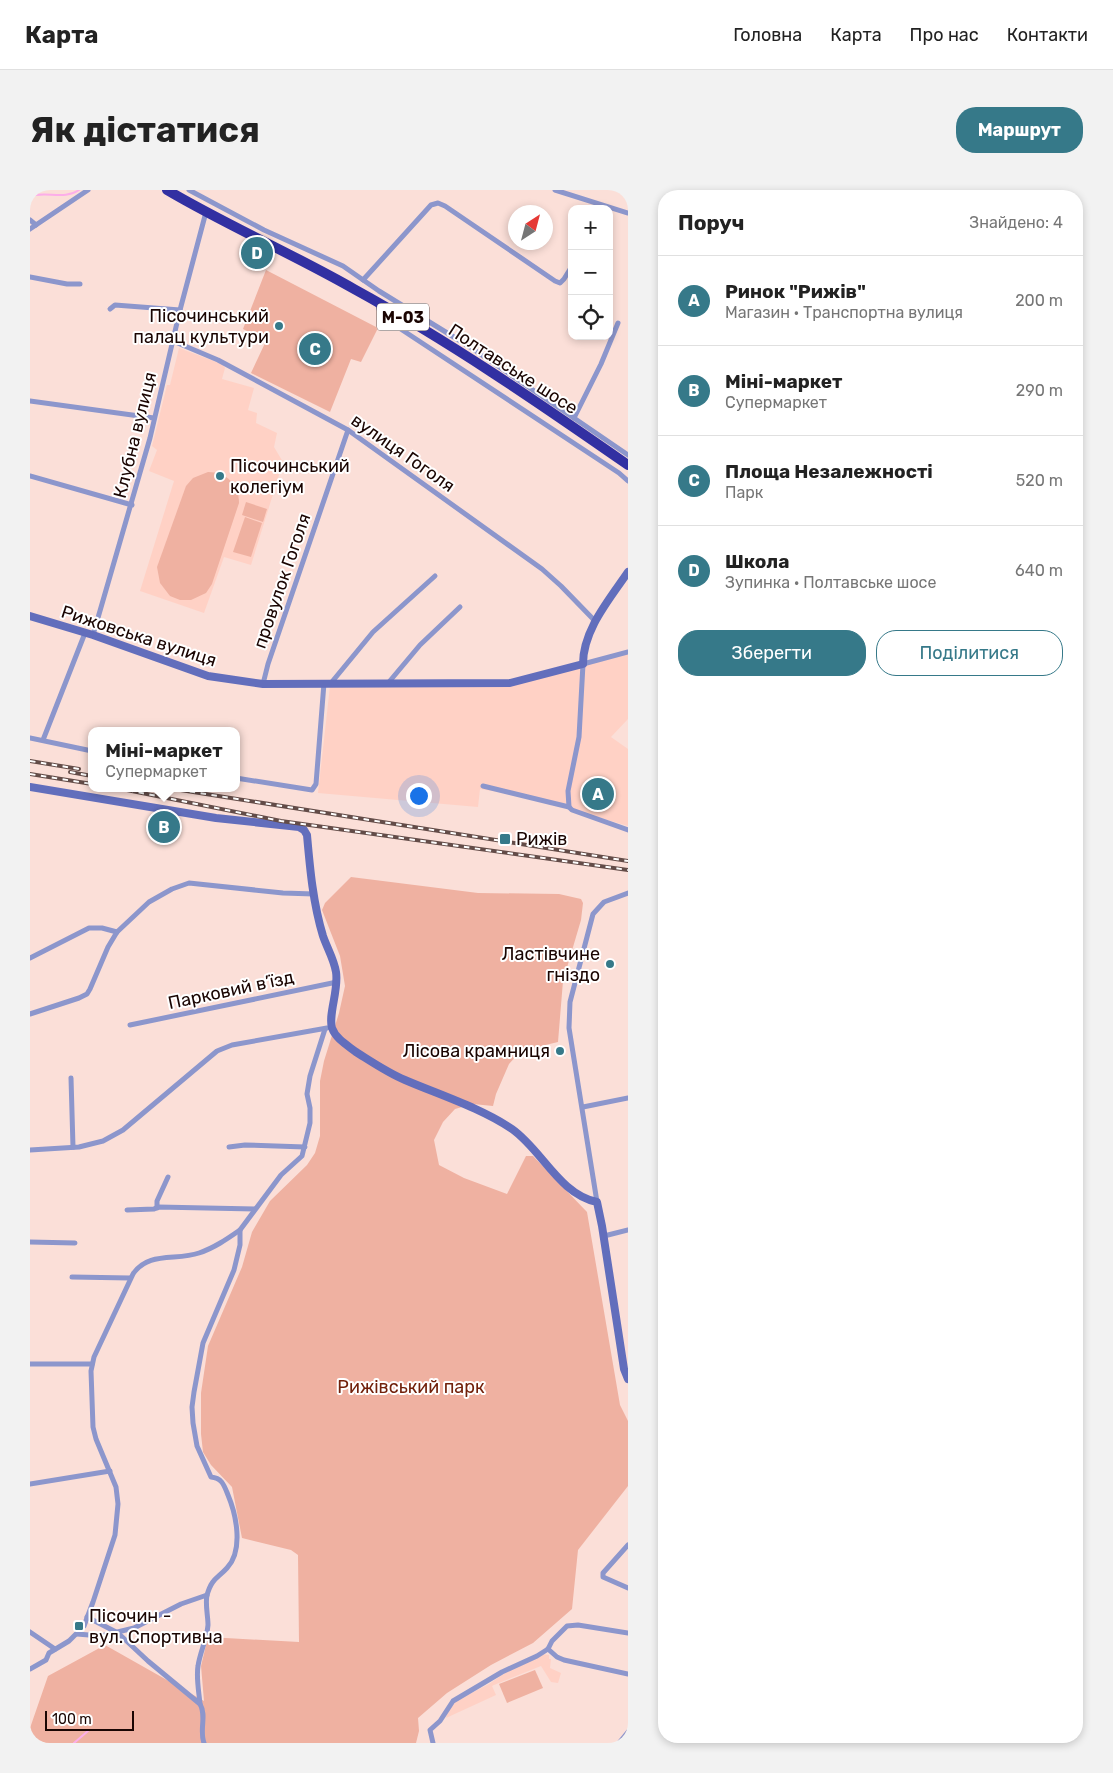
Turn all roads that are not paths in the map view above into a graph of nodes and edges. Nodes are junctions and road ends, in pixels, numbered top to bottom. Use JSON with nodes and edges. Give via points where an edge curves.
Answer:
{"nodes":[{"id":1,"x":88,"y":190,"type":"edge"},
{"id":2,"x":167,"y":190,"type":"edge"},
{"id":3,"x":189,"y":190,"type":"edge"},
{"id":4,"x":554,"y":190,"type":"edge"},
{"id":5,"x":597,"y":205,"type":"edge"},
{"id":6,"x":613,"y":210,"type":"edge"},
{"id":7,"x":206,"y":212,"type":"junction"},
{"id":8,"x":628,"y":213,"type":"edge"},
{"id":9,"x":30,"y":220,"type":"edge"},
{"id":10,"x":36,"y":225,"type":"junction"},
{"id":11,"x":30,"y":229,"type":"edge"},
{"id":12,"x":568,"y":273,"type":"edge"},
{"id":13,"x":30,"y":277,"type":"edge"},
{"id":14,"x":363,"y":280,"type":"junction"},
{"id":15,"x":80,"y":284,"type":"dead end"},
{"id":16,"x":377,"y":302,"type":"junction"},
{"id":17,"x":110,"y":310,"type":"dead end"},
{"id":18,"x":180,"y":310,"type":"junction"},
{"id":19,"x":618,"y":324,"type":"dead end"},
{"id":20,"x":173,"y":341,"type":"junction"},
{"id":21,"x":30,"y":401,"type":"edge"},
{"id":22,"x":154,"y":418,"type":"junction"},
{"id":23,"x":574,"y":418,"type":"junction"},
{"id":24,"x":348,"y":430,"type":"junction"},
{"id":25,"x":628,"y":455,"type":"edge"},
{"id":26,"x":628,"y":465,"type":"edge"},
{"id":27,"x":30,"y":476,"type":"edge"},
{"id":28,"x":628,"y":481,"type":"edge"},
{"id":29,"x":132,"y":505,"type":"junction"},
{"id":30,"x":628,"y":572,"type":"edge"},
{"id":31,"x":436,"y":576,"type":"dead end"},
{"id":32,"x":460,"y":607,"type":"dead end"},
{"id":33,"x":30,"y":616,"type":"edge"},
{"id":34,"x":595,"y":621,"type":"junction"},
{"id":35,"x":85,"y":633,"type":"junction"},
{"id":36,"x":93,"y":635,"type":"junction"},
{"id":37,"x":628,"y":652,"type":"edge"},
{"id":38,"x":583,"y":664,"type":"junction"},
{"id":39,"x":389,"y":682,"type":"junction"},
{"id":40,"x":328,"y":683,"type":"junction"},
{"id":41,"x":263,"y":684,"type":"junction"},
{"id":42,"x":30,"y":738,"type":"edge"},
{"id":43,"x":43,"y":740,"type":"junction"},
{"id":44,"x":88,"y":750,"type":"edge"},
{"id":45,"x":240,"y":779,"type":"edge"},
{"id":46,"x":483,"y":786,"type":"dead end"},
{"id":47,"x":30,"y":788,"type":"edge"},
{"id":48,"x":569,"y":806,"type":"junction"},
{"id":49,"x":628,"y":830,"type":"edge"},
{"id":50,"x":628,"y":893,"type":"edge"},
{"id":51,"x":314,"y":894,"type":"junction"},
{"id":52,"x":117,"y":932,"type":"junction"},
{"id":53,"x":30,"y":958,"type":"edge"},
{"id":54,"x":337,"y":982,"type":"junction"},
{"id":55,"x":30,"y":1014,"type":"edge"},
{"id":56,"x":130,"y":1025,"type":"dead end"},
{"id":57,"x":328,"y":1028,"type":"junction"},
{"id":58,"x":71,"y":1078,"type":"dead end"},
{"id":59,"x":628,"y":1098,"type":"edge"},
{"id":60,"x":583,"y":1107,"type":"junction"},
{"id":61,"x":73,"y":1147,"type":"junction"},
{"id":62,"x":229,"y":1147,"type":"dead end"},
{"id":63,"x":305,"y":1147,"type":"junction"},
{"id":64,"x":30,"y":1150,"type":"edge"},
{"id":65,"x":168,"y":1177,"type":"dead end"},
{"id":66,"x":597,"y":1202,"type":"junction"},
{"id":67,"x":157,"y":1208,"type":"junction"},
{"id":68,"x":127,"y":1210,"type":"dead end"},
{"id":69,"x":255,"y":1210,"type":"junction"},
{"id":70,"x":240,"y":1230,"type":"junction"},
{"id":71,"x":628,"y":1230,"type":"edge"},
{"id":72,"x":604,"y":1236,"type":"junction"},
{"id":73,"x":30,"y":1242,"type":"edge"},
{"id":74,"x":75,"y":1242,"type":"dead end"},
{"id":75,"x":72,"y":1277,"type":"dead end"},
{"id":76,"x":130,"y":1278,"type":"junction"},
{"id":77,"x":30,"y":1364,"type":"edge"},
{"id":78,"x":92,"y":1364,"type":"junction"},
{"id":79,"x":628,"y":1379,"type":"edge"},
{"id":80,"x":110,"y":1471,"type":"junction"},
{"id":81,"x":30,"y":1484,"type":"edge"},
{"id":82,"x":628,"y":1545,"type":"edge"},
{"id":83,"x":628,"y":1588,"type":"edge"},
{"id":84,"x":207,"y":1595,"type":"junction"},
{"id":85,"x":87,"y":1617,"type":"junction"},
{"id":86,"x":30,"y":1632,"type":"edge"},
{"id":87,"x":118,"y":1632,"type":"junction"},
{"id":88,"x":77,"y":1634,"type":"junction"},
{"id":89,"x":628,"y":1634,"type":"edge"},
{"id":90,"x":548,"y":1648,"type":"junction"},
{"id":91,"x":55,"y":1649,"type":"junction"},
{"id":92,"x":30,"y":1669,"type":"edge"},
{"id":93,"x":628,"y":1674,"type":"edge"},
{"id":94,"x":200,"y":1704,"type":"junction"},
{"id":95,"x":628,"y":1732,"type":"edge"},
{"id":96,"x":204,"y":1743,"type":"edge"},
{"id":97,"x":433,"y":1743,"type":"edge"},
{"id":98,"x":619,"y":1743,"type":"edge"}],
"edges":[{"from":1,"to":10,"type":"street"},
{"from":2,"to":7,"type":"highway","name":"Полтавське шосе","number":"М-03"},
{"from":3,"to":14,"type":"street","via":[[264,230],[327,258]]},
{"from":4,"to":5,"type":"street"},
{"from":6,"to":8,"type":"street"},
{"from":7,"to":16,"type":"highway","name":"Полтавське шосе","number":"М-03"},
{"from":7,"to":18,"type":"street","name":"Клубна вулиця"},
{"from":9,"to":10,"type":"street"},
{"from":10,"to":11,"type":"street"},
{"from":12,"to":14,"type":"street","via":[[563,281],[555,281],[438,203],[431,205]]},
{"from":13,"to":15,"type":"street"},
{"from":14,"to":23,"type":"street"},
{"from":16,"to":26,"type":"highway","name":"Полтавське шосе","number":"М-03","via":[[484,368]]},
{"from":16,"to":28,"type":"street","via":[[382,316]]},
{"from":17,"to":18,"type":"street","via":[[115,305]]},
{"from":18,"to":20,"type":"street","name":"Клубна вулиця"},
{"from":19,"to":23,"type":"street"},
{"from":20,"to":22,"type":"street","name":"Клубна вулиця"},
{"from":20,"to":24,"type":"street","name":"вулиця Гоголя","via":[[218,360]]},
{"from":21,"to":22,"type":"street"},
{"from":22,"to":29,"type":"street","name":"Клубна вулиця"},
{"from":23,"to":25,"type":"street"},
{"from":24,"to":34,"type":"street","name":"вулиця Гоголя","via":[[542,569]]},
{"from":24,"to":41,"type":"street","name":"провулок Гоголя"},
{"from":27,"to":29,"type":"street"},
{"from":29,"to":36,"type":"street","name":"Клубна вулиця"},
{"from":30,"to":34,"type":"street"},
{"from":31,"to":40,"type":"street","via":[[373,632]]},
{"from":32,"to":39,"type":"street","via":[[420,645]]},
{"from":33,"to":35,"type":"street","name":"Рижовська вулиця"},
{"from":34,"to":38,"type":"street","via":[[583,650]]},
{"from":35,"to":36,"type":"street","name":"Рижовська вулиця"},
{"from":35,"to":43,"type":"street"},
{"from":36,"to":41,"type":"street","name":"Рижовська вулиця","via":[[208,676]]},
{"from":37,"to":38,"type":"street","name":"Рижовська вулиця"},
{"from":38,"to":39,"type":"street","name":"Рижовська вулиця","via":[[510,683]]},
{"from":38,"to":48,"type":"street"},
{"from":39,"to":40,"type":"street","name":"Рижовська вулиця"},
{"from":40,"to":41,"type":"street","name":"Рижовська вулиця"},
{"from":40,"to":45,"type":"street","via":[[316,784],[312,790]]},
{"from":42,"to":43,"type":"street"},
{"from":43,"to":44,"type":"street"},
{"from":46,"to":48,"type":"street"},
{"from":47,"to":51,"type":"street","via":[[299,828],[307,835]]},
{"from":48,"to":49,"type":"street","via":[[572,810]]},
{"from":50,"to":60,"type":"street","via":[[604,902],[594,911],[572,993],[569,1028]]},
{"from":51,"to":52,"type":"street","via":[[189,883],[149,902]]},
{"from":51,"to":54,"type":"street"},
{"from":52,"to":53,"type":"street","via":[[88,928]]},
{"from":52,"to":55,"type":"street","via":[[87,994]]},
{"from":54,"to":56,"type":"street","name":"Парковий в’їзд"},
{"from":54,"to":57,"type":"street"},
{"from":57,"to":61,"type":"street","via":[[232,1045],[217,1051],[123,1130],[103,1141]]},
{"from":57,"to":63,"type":"street","via":[[310,1076],[310,1123]]},
{"from":57,"to":66,"type":"street","via":[[341,1041],[383,1069],[513,1130],[572,1189]]},
{"from":58,"to":61,"type":"street"},
{"from":59,"to":60,"type":"street"},
{"from":60,"to":66,"type":"street"},
{"from":61,"to":64,"type":"street"},
{"from":62,"to":63,"type":"street"},
{"from":63,"to":69,"type":"street","via":[[302,1156],[280,1175]]},
{"from":65,"to":67,"type":"street"},
{"from":66,"to":72,"type":"street"},
{"from":67,"to":68,"type":"street"},
{"from":67,"to":69,"type":"street"},
{"from":69,"to":70,"type":"street"},
{"from":70,"to":76,"type":"street","via":[[197,1254],[148,1261],[139,1266]]},
{"from":70,"to":84,"type":"street","via":[[234,1270],[203,1343],[192,1407],[199,1452],[211,1477],[223,1482],[232,1504],[237,1532],[234,1556],[228,1567],[212,1581]]},
{"from":71,"to":72,"type":"street"},
{"from":72,"to":79,"type":"street"},
{"from":73,"to":74,"type":"street"},
{"from":75,"to":76,"type":"street"},
{"from":76,"to":78,"type":"street"},
{"from":77,"to":78,"type":"street"},
{"from":78,"to":80,"type":"street","via":[[93,1427]]},
{"from":80,"to":81,"type":"street"},
{"from":80,"to":85,"type":"street","via":[[117,1493],[117,1523]]},
{"from":82,"to":83,"type":"street","via":[[603,1574],[603,1577]]},
{"from":84,"to":87,"type":"street"},
{"from":84,"to":94,"type":"street","via":[[208,1627],[198,1667]]},
{"from":85,"to":87,"type":"street"},
{"from":85,"to":88,"type":"street"},
{"from":86,"to":91,"type":"street"},
{"from":87,"to":88,"type":"street","via":[[92,1636]]},
{"from":87,"to":94,"type":"street"},
{"from":88,"to":91,"type":"street"},
{"from":89,"to":90,"type":"street","via":[[571,1625],[557,1634]]},
{"from":90,"to":93,"type":"street","via":[[564,1660]]},
{"from":90,"to":97,"type":"street","via":[[453,1702],[440,1722],[430,1730]]},
{"from":91,"to":92,"type":"street","via":[[42,1664]]},
{"from":94,"to":96,"type":"street","via":[[204,1711],[201,1735]]},
{"from":95,"to":98,"type":"street"}]}
